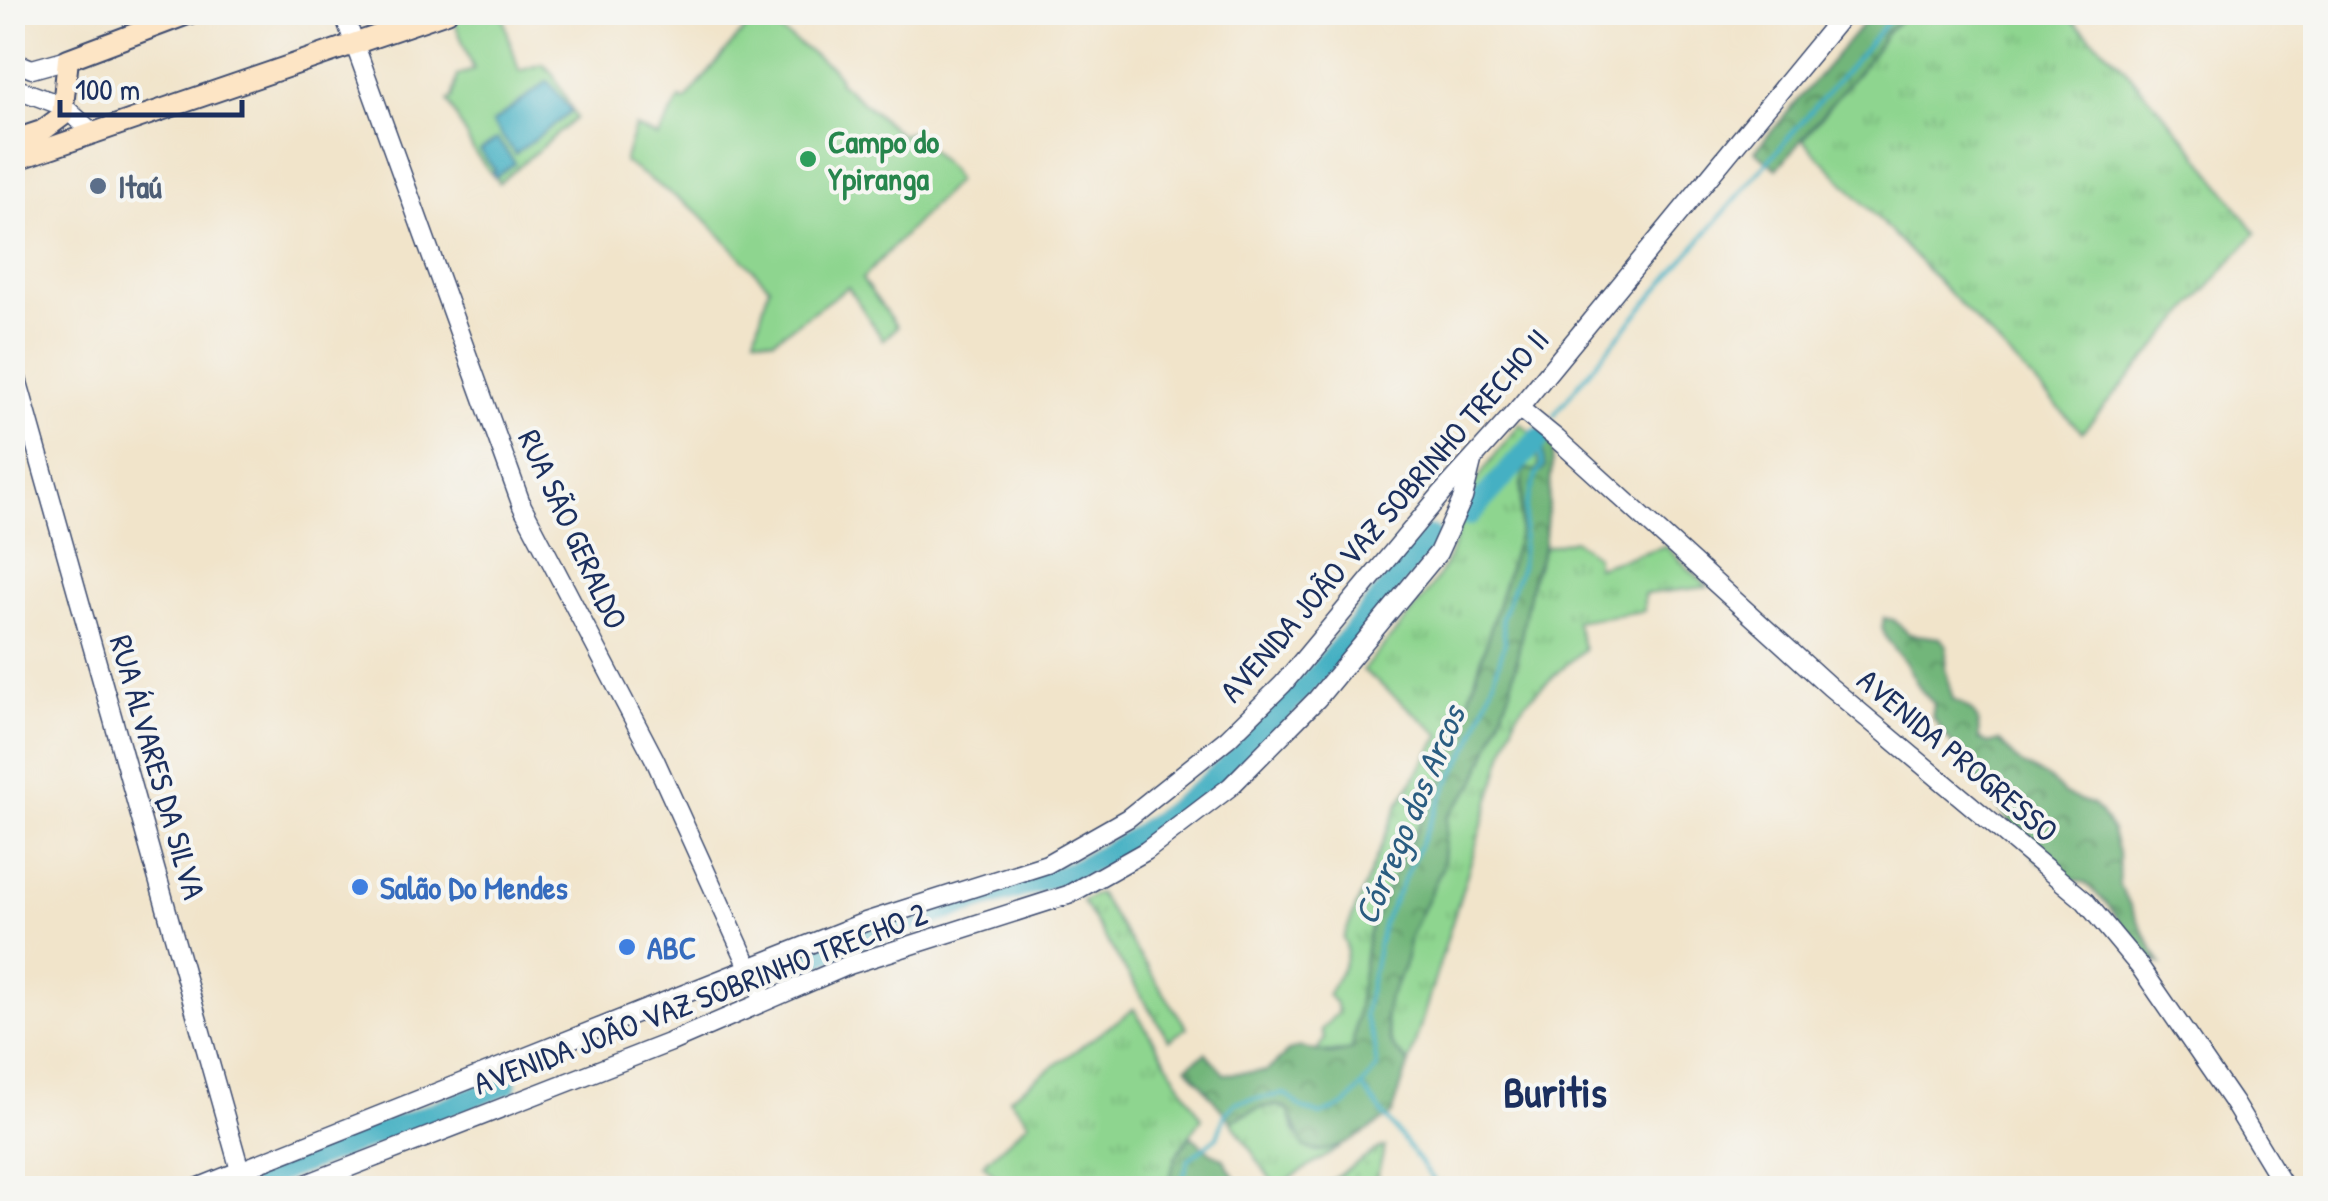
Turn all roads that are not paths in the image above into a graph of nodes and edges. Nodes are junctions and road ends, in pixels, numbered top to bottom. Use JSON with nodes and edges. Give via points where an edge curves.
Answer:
{"nodes":[{"id":1,"x":194,"y":12,"type":"edge"},
{"id":2,"x":343,"y":12,"type":"edge"},
{"id":3,"x":447,"y":12,"type":"edge"},
{"id":4,"x":1845,"y":12,"type":"edge"},
{"id":5,"x":354,"y":45,"type":"junction"},
{"id":6,"x":68,"y":59,"type":"junction"},
{"id":7,"x":12,"y":61,"type":"edge"},
{"id":8,"x":12,"y":88,"type":"edge"},
{"id":9,"x":63,"y":106,"type":"junction"},
{"id":10,"x":89,"y":135,"type":"junction"},
{"id":11,"x":12,"y":141,"type":"edge"},
{"id":12,"x":12,"y":161,"type":"edge"},
{"id":13,"x":12,"y":362,"type":"edge"},
{"id":14,"x":1526,"y":413,"type":"junction"},
{"id":15,"x":1472,"y":462,"type":"junction"},
{"id":16,"x":1424,"y":516,"type":"junction"},
{"id":17,"x":1448,"y":533,"type":"junction"},
{"id":18,"x":748,"y":969,"type":"junction"},
{"id":19,"x":764,"y":1000,"type":"junction"},
{"id":20,"x":242,"y":1179,"type":"edge"},
{"id":21,"x":197,"y":1188,"type":"edge"},
{"id":22,"x":296,"y":1188,"type":"edge"},
{"id":23,"x":2285,"y":1188,"type":"edge"}],
"edges":[{"from":1,"to":6,"type":"main road"},
{"from":2,"to":5,"type":"street","name":"RUA SÃO GERALDO"},
{"from":3,"to":5,"type":"main road"},
{"from":4,"to":14,"type":"street","name":"AVENIDA JOÃO VAZ SOBRINHO TRECHO II"},
{"from":5,"to":10,"type":"main road"},
{"from":5,"to":18,"type":"street","name":"RUA SÃO GERALDO","via":[[522,506],[655,760]]},
{"from":6,"to":7,"type":"street","via":[[32,69]]},
{"from":6,"to":9,"type":"main road"},
{"from":8,"to":9,"type":"street"},
{"from":9,"to":10,"type":"street"},
{"from":9,"to":11,"type":"main road","via":[[55,124]]},
{"from":10,"to":12,"type":"main road"},
{"from":13,"to":20,"type":"street","name":"RUA ÁLVARES DA SILVA"},
{"from":14,"to":15,"type":"street","name":"AVENIDA JOÃO VAZ SOBRINHO TRECHO II"},
{"from":14,"to":23,"type":"street","name":"AVENIDA PROGRESSO","via":[[1830,686],[2085,902],[2140,967]]},
{"from":15,"to":16,"type":"street","name":"AVENIDA JOÃO VAZ SOBRINHO TRECHO II"},
{"from":15,"to":17,"type":"street","name":"AVENIDA JOÃO VAZ SOBRINHO TRECHO 2"},
{"from":16,"to":17,"type":"street","via":[[1442,520]]},
{"from":16,"to":18,"type":"street","name":"AVENIDA JOÃO VAZ SOBRINHO TRECHO II","via":[[1283,684],[1128,818],[1047,864],[865,922]]},
{"from":17,"to":19,"type":"street","name":"AVENIDA JOÃO VAZ SOBRINHO TRECHO 2","via":[[1438,554],[1317,699],[1230,787],[1146,851],[1068,895],[849,964]]},
{"from":18,"to":19,"type":"street","name":"RUA SÃO GERALDO"},
{"from":18,"to":20,"type":"street","name":"AVENIDA JOÃO VAZ SOBRINHO TRECHO II"},
{"from":19,"to":22,"type":"street","name":"AVENIDA JOÃO VAZ SOBRINHO TRECHO 2"},
{"from":20,"to":21,"type":"street","name":"AVENIDA JOÃO VAZ SOBRINHO TRECHO II"}]}
